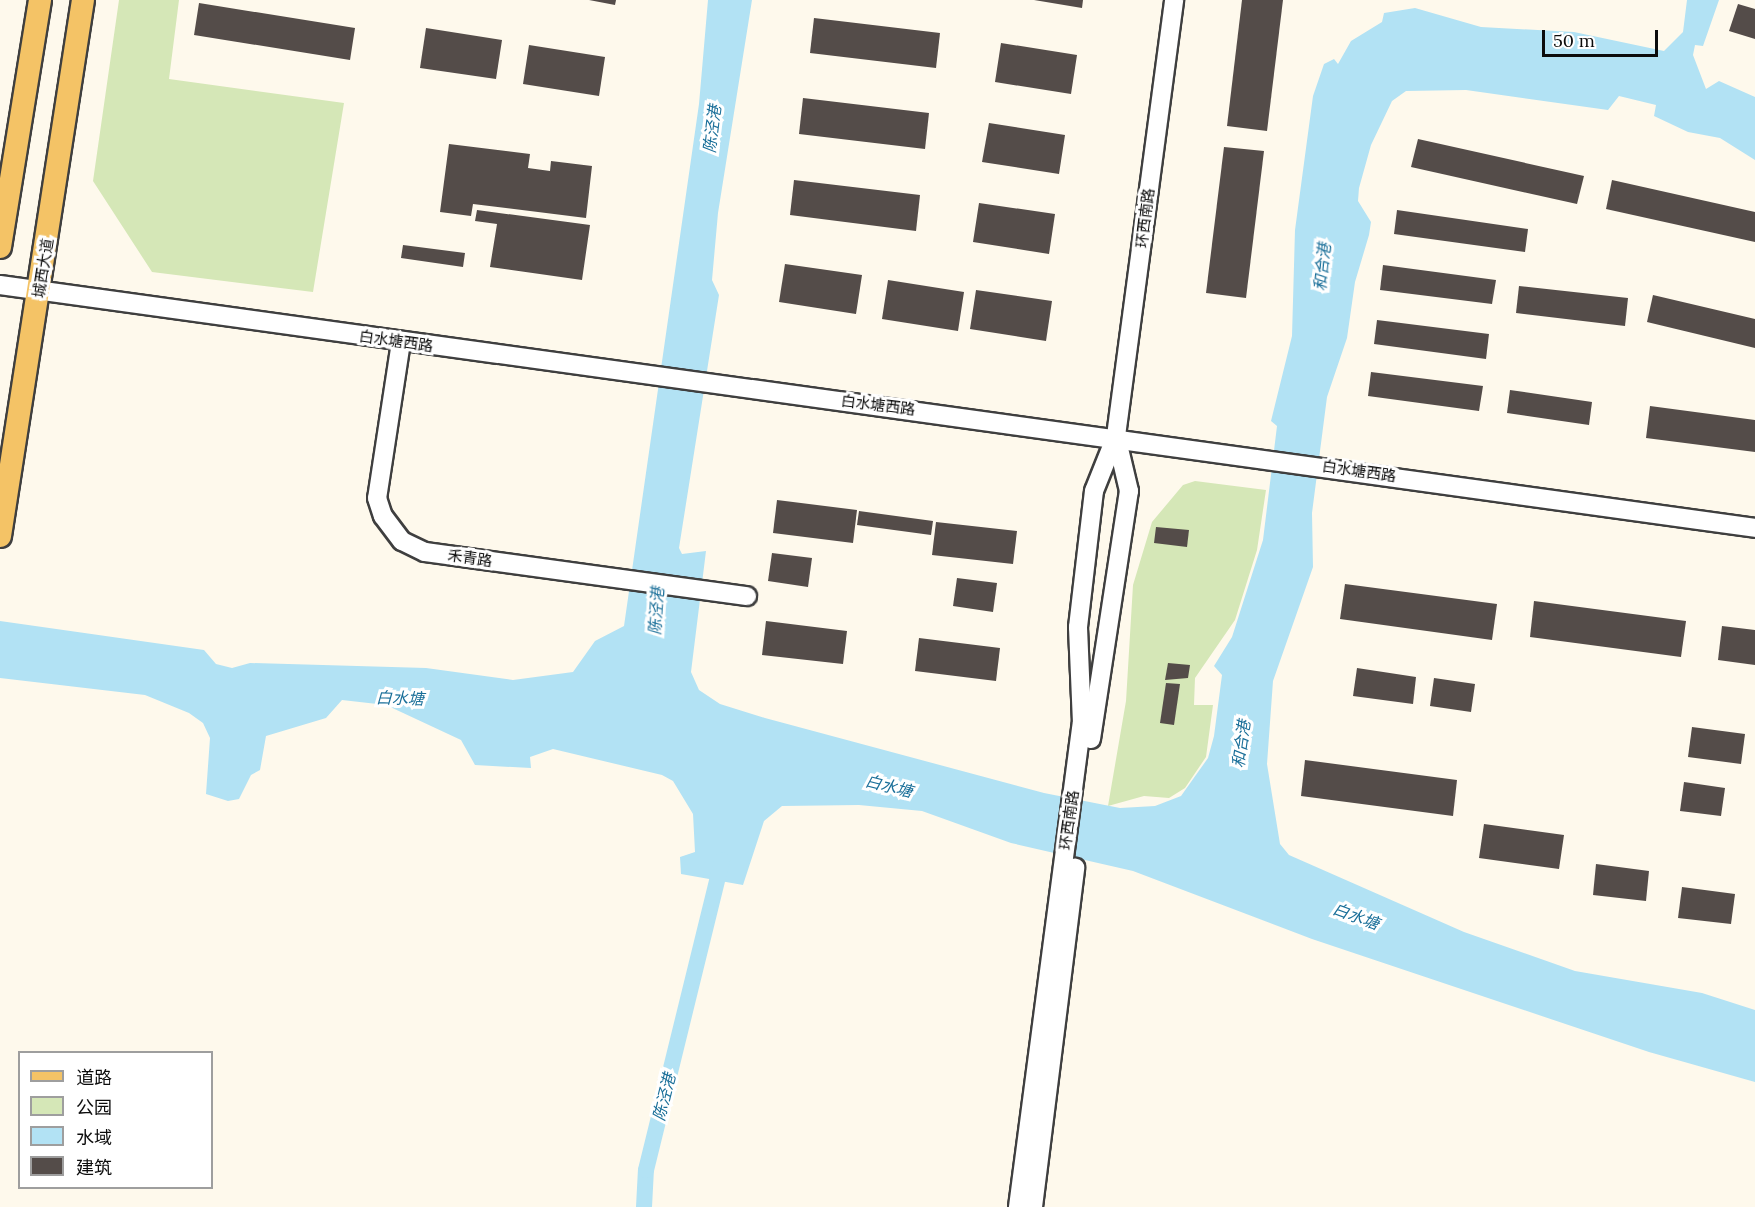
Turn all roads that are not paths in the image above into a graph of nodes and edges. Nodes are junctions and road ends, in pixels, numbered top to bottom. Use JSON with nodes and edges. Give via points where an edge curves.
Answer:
{"nodes":[{"id":1,"x":40,"y":0,"type":"edge"},
{"id":2,"x":83,"y":0,"type":"edge"},
{"id":3,"x":1174,"y":0,"type":"edge"},
{"id":4,"x":0,"y":247,"type":"edge"},
{"id":5,"x":0,"y":285,"type":"edge"},
{"id":6,"x":39,"y":293,"type":"junction"},
{"id":7,"x":401,"y":342,"type":"junction"},
{"id":8,"x":1116,"y":436,"type":"junction"},
{"id":9,"x":1755,"y":528,"type":"edge"},
{"id":10,"x":0,"y":536,"type":"edge"},
{"id":11,"x":747,"y":596,"type":"dead end"},
{"id":12,"x":1087,"y":724,"type":"junction"},
{"id":13,"x":1063,"y":913,"type":"junction"},
{"id":14,"x":1018,"y":1207,"type":"edge"},
{"id":15,"x":1033,"y":1207,"type":"edge"}],
"edges":[{"from":1,"to":4,"type":"main road"},
{"from":2,"to":6,"type":"main road","name":"城西大道"},
{"from":3,"to":8,"type":"street","name":"环西南路"},
{"from":5,"to":6,"type":"street","name":"白水塘西路"},
{"from":6,"to":7,"type":"street","name":"白水塘西路"},
{"from":6,"to":10,"type":"main road","name":"城西大道"},
{"from":7,"to":8,"type":"street","name":"白水塘西路"},
{"from":7,"to":11,"type":"street","name":"禾青路","via":[[377,498],[391,530],[424,552]]},
{"from":8,"to":9,"type":"street","name":"白水塘西路"},
{"from":8,"to":12,"type":"street","name":"环西南路","via":[[1129,490]]},
{"from":8,"to":12,"type":"street","name":"环西南路","via":[[1094,490],[1080,604]]},
{"from":12,"to":13,"type":"street","name":"环西南路"},
{"from":13,"to":14,"type":"street","name":"环西南路"},
{"from":13,"to":15,"type":"street","name":"环西南路"}]}
